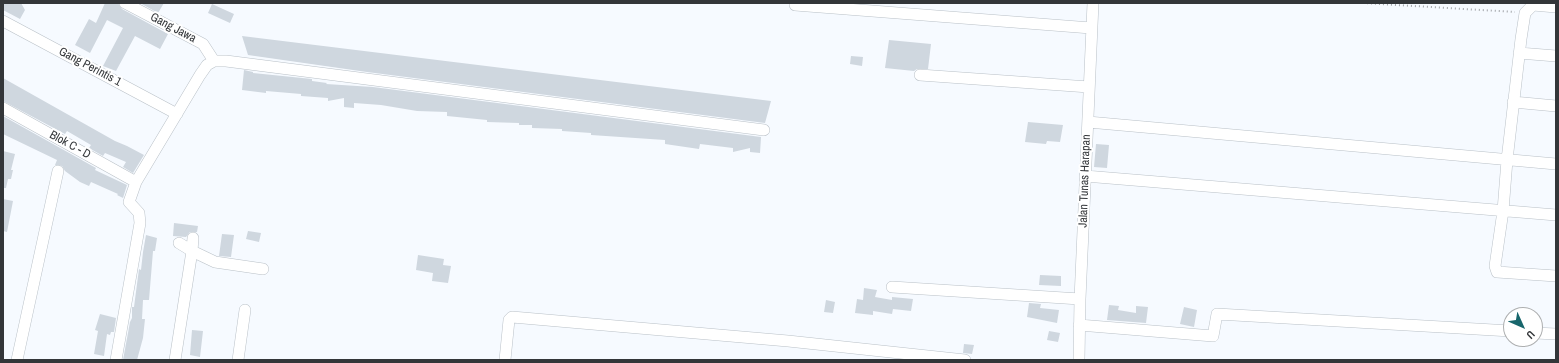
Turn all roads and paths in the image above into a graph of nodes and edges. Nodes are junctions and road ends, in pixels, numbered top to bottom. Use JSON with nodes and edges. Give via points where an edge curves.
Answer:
{"nodes":[{"id":1,"x":125,"y":3,"type":"edge"},
{"id":2,"x":1093,"y":3,"type":"edge"},
{"id":3,"x":1363,"y":3,"type":"edge"},
{"id":4,"x":796,"y":5,"type":"dead end"},
{"id":5,"x":1556,"y":7,"type":"edge"},
{"id":6,"x":1525,"y":12,"type":"junction"},
{"id":7,"x":3,"y":21,"type":"edge"},
{"id":8,"x":1091,"y":28,"type":"junction"},
{"id":9,"x":1519,"y":53,"type":"junction"},
{"id":10,"x":1556,"y":56,"type":"edge"},
{"id":11,"x":214,"y":61,"type":"junction"},
{"id":12,"x":920,"y":75,"type":"dead end"},
{"id":13,"x":1089,"y":87,"type":"junction"},
{"id":14,"x":1513,"y":102,"type":"junction"},
{"id":15,"x":1556,"y":106,"type":"edge"},
{"id":16,"x":3,"y":108,"type":"edge"},
{"id":17,"x":177,"y":114,"type":"junction"},
{"id":18,"x":1088,"y":122,"type":"junction"},
{"id":19,"x":764,"y":130,"type":"dead end"},
{"id":20,"x":1507,"y":160,"type":"junction"},
{"id":21,"x":1556,"y":164,"type":"edge"},
{"id":22,"x":58,"y":171,"type":"dead end"},
{"id":23,"x":1085,"y":176,"type":"junction"},
{"id":24,"x":136,"y":182,"type":"junction"},
{"id":25,"x":1503,"y":211,"type":"junction"},
{"id":26,"x":1556,"y":215,"type":"edge"},
{"id":27,"x":193,"y":238,"type":"dead end"},
{"id":28,"x":179,"y":243,"type":"dead end"},
{"id":29,"x":192,"y":252,"type":"junction"},
{"id":30,"x":263,"y":269,"type":"dead end"},
{"id":31,"x":1556,"y":276,"type":"edge"},
{"id":32,"x":892,"y":287,"type":"dead end"},
{"id":33,"x":1080,"y":299,"type":"junction"},
{"id":34,"x":245,"y":310,"type":"dead end"},
{"id":35,"x":1080,"y":325,"type":"junction"},
{"id":36,"x":1503,"y":331,"type":"edge"},
{"id":37,"x":1543,"y":333,"type":"edge"},
{"id":38,"x":1556,"y":334,"type":"edge"},
{"id":39,"x":17,"y":360,"type":"edge"},
{"id":40,"x":116,"y":360,"type":"edge"},
{"id":41,"x":175,"y":360,"type":"edge"},
{"id":42,"x":238,"y":360,"type":"edge"},
{"id":43,"x":505,"y":360,"type":"edge"},
{"id":44,"x":965,"y":360,"type":"edge"},
{"id":45,"x":1079,"y":360,"type":"edge"}],
"edges":[{"from":1,"to":11,"type":"street","name":"Gang Jawa","via":[[204,44]]},
{"from":2,"to":8,"type":"street","name":"Jalan Tunas Harapan"},
{"from":3,"to":6,"type":"path"},
{"from":4,"to":8,"type":"street"},
{"from":5,"to":6,"type":"street","via":[[1533,5]]},
{"from":6,"to":9,"type":"street"},
{"from":7,"to":17,"type":"street","name":"Gang Perintis 1"},
{"from":8,"to":13,"type":"street","name":"Jalan Tunas Harapan"},
{"from":9,"to":10,"type":"street"},
{"from":9,"to":14,"type":"street"},
{"from":11,"to":17,"type":"street","via":[[207,65],[200,75]]},
{"from":11,"to":19,"type":"street"},
{"from":12,"to":13,"type":"street"},
{"from":13,"to":18,"type":"street","name":"Jalan Tunas Harapan"},
{"from":14,"to":15,"type":"street"},
{"from":14,"to":20,"type":"street"},
{"from":16,"to":24,"type":"street","name":"Blok C - D"},
{"from":17,"to":24,"type":"street"},
{"from":18,"to":20,"type":"street"},
{"from":18,"to":23,"type":"street","name":"Jalan Tunas Harapan"},
{"from":20,"to":21,"type":"street"},
{"from":20,"to":25,"type":"street"},
{"from":22,"to":39,"type":"street"},
{"from":23,"to":25,"type":"street"},
{"from":23,"to":33,"type":"street","name":"Jalan Tunas Harapan"},
{"from":24,"to":40,"type":"street","via":[[129,202],[139,213],[140,223]]},
{"from":25,"to":26,"type":"street"},
{"from":25,"to":31,"type":"street","via":[[1495,269],[1497,272]]},
{"from":27,"to":29,"type":"street"},
{"from":28,"to":29,"type":"street"},
{"from":29,"to":30,"type":"street","via":[[215,262]]},
{"from":29,"to":41,"type":"street"},
{"from":32,"to":33,"type":"street"},
{"from":33,"to":35,"type":"street","name":"Jalan Tunas Harapan"},
{"from":34,"to":42,"type":"street"},
{"from":35,"to":36,"type":"street","via":[[1213,336],[1217,314]]},
{"from":35,"to":45,"type":"street","name":"Jalan Tunas Harapan"},
{"from":37,"to":38,"type":"street"},
{"from":43,"to":44,"type":"street","via":[[509,320],[512,317],[788,341]]}]}
